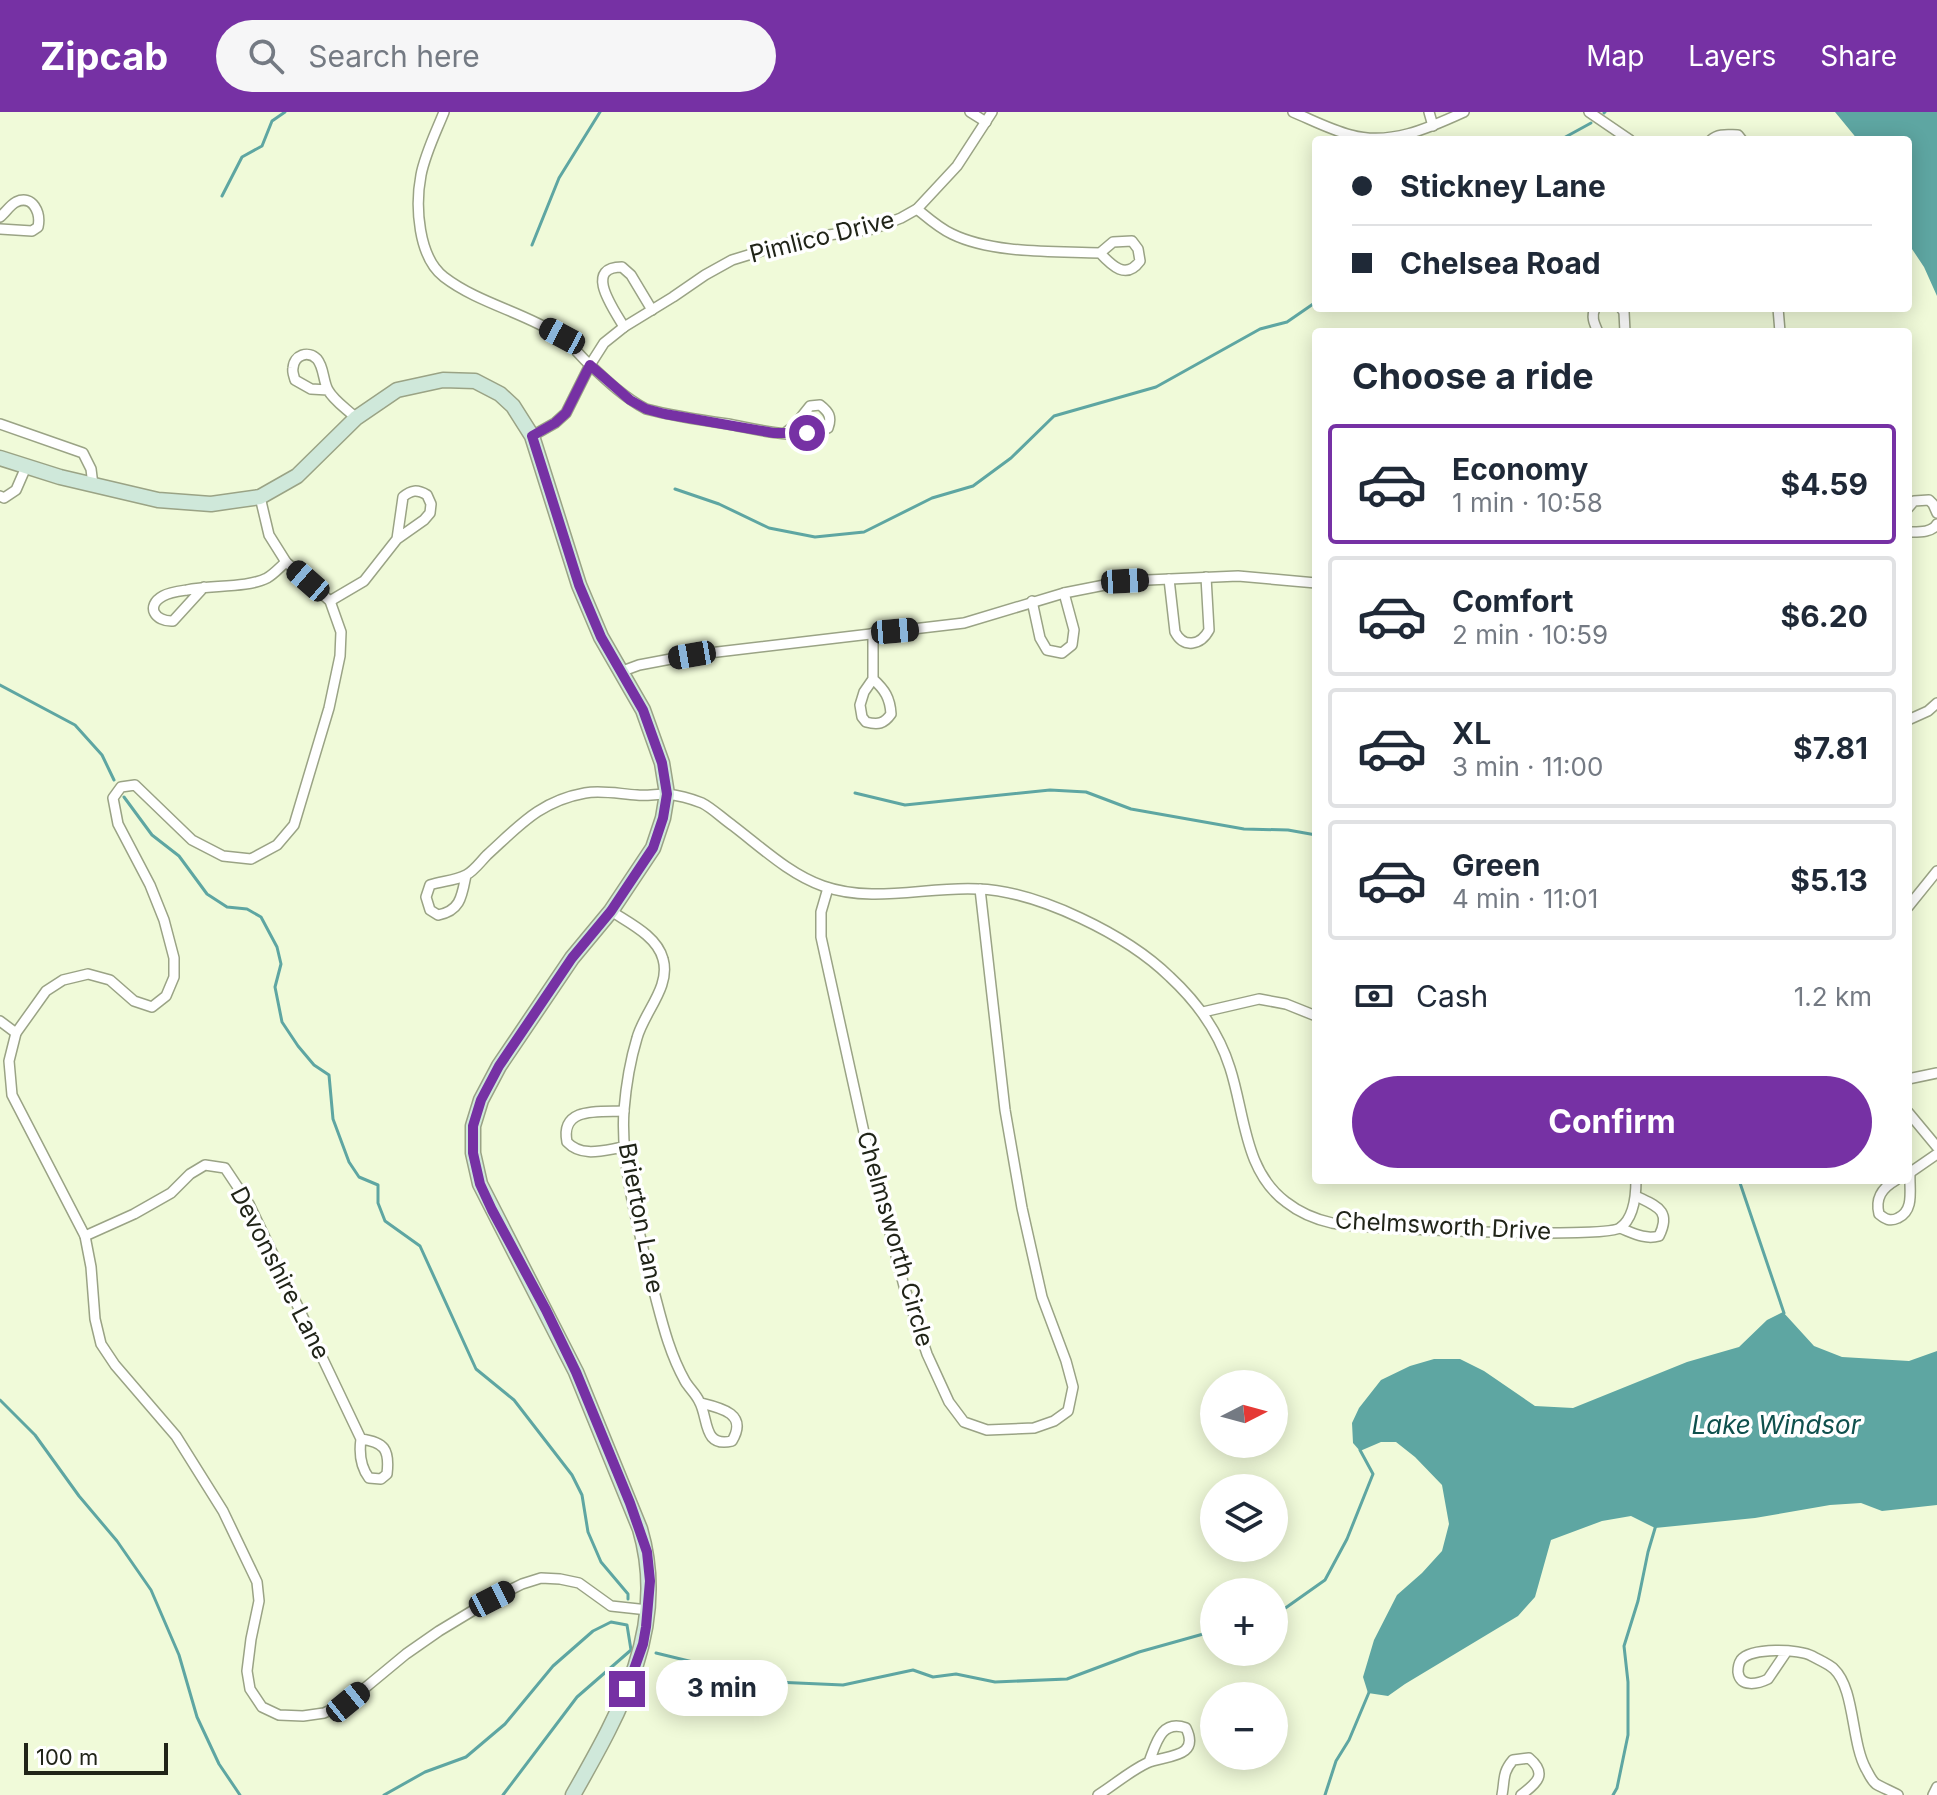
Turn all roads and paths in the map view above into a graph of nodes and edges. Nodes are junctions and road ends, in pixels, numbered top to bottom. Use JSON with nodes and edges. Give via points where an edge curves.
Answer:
{"nodes":[{"id":1,"x":444,"y":112,"type":"edge"},
{"id":2,"x":970,"y":112,"type":"edge"},
{"id":3,"x":992,"y":112,"type":"edge"},
{"id":4,"x":1293,"y":112,"type":"edge"},
{"id":5,"x":1429,"y":112,"type":"edge"},
{"id":6,"x":1464,"y":112,"type":"edge"},
{"id":7,"x":1589,"y":112,"type":"edge"},
{"id":8,"x":986,"y":122,"type":"junction"},
{"id":9,"x":1433,"y":126,"type":"junction"},
{"id":10,"x":1356,"y":136,"type":"edge"},
{"id":11,"x":1401,"y":136,"type":"edge"},
{"id":12,"x":1624,"y":136,"type":"edge"},
{"id":13,"x":1718,"y":136,"type":"edge"},
{"id":14,"x":1739,"y":136,"type":"edge"},
{"id":15,"x":917,"y":209,"type":"junction"},
{"id":16,"x":0,"y":217,"type":"edge"},
{"id":17,"x":0,"y":229,"type":"edge"},
{"id":18,"x":1100,"y":253,"type":"dead end"},
{"id":19,"x":652,"y":310,"type":"junction"},
{"id":20,"x":624,"y":327,"type":"junction"},
{"id":21,"x":590,"y":365,"type":"junction"},
{"id":22,"x":328,"y":390,"type":"junction"},
{"id":23,"x":356,"y":418,"type":"junction"},
{"id":24,"x":0,"y":424,"type":"edge"},
{"id":25,"x":785,"y":433,"type":"junction"},
{"id":26,"x":532,"y":436,"type":"junction"},
{"id":27,"x":0,"y":458,"type":"edge"},
{"id":28,"x":26,"y":467,"type":"junction"},
{"id":29,"x":93,"y":485,"type":"junction"},
{"id":30,"x":0,"y":496,"type":"edge"},
{"id":31,"x":260,"y":497,"type":"junction"},
{"id":32,"x":1912,"y":503,"type":"edge"},
{"id":33,"x":1937,"y":513,"type":"edge"},
{"id":34,"x":1937,"y":524,"type":"edge"},
{"id":35,"x":1912,"y":532,"type":"edge"},
{"id":36,"x":397,"y":539,"type":"junction"},
{"id":37,"x":286,"y":562,"type":"junction"},
{"id":38,"x":1206,"y":577,"type":"junction"},
{"id":39,"x":1169,"y":579,"type":"junction"},
{"id":40,"x":1312,"y":583,"type":"edge"},
{"id":41,"x":204,"y":587,"type":"junction"},
{"id":42,"x":1064,"y":593,"type":"junction"},
{"id":43,"x":330,"y":601,"type":"junction"},
{"id":44,"x":1032,"y":601,"type":"junction"},
{"id":45,"x":873,"y":633,"type":"junction"},
{"id":46,"x":620,"y":672,"type":"junction"},
{"id":47,"x":873,"y":679,"type":"junction"},
{"id":48,"x":1937,"y":703,"type":"edge"},
{"id":49,"x":1933,"y":710,"type":"edge"},
{"id":50,"x":1912,"y":718,"type":"edge"},
{"id":51,"x":667,"y":794,"type":"junction"},
{"id":52,"x":1937,"y":871,"type":"edge"},
{"id":53,"x":466,"y":875,"type":"junction"},
{"id":54,"x":828,"y":888,"type":"junction"},
{"id":55,"x":980,"y":889,"type":"junction"},
{"id":56,"x":1912,"y":902,"type":"edge"},
{"id":57,"x":611,"y":911,"type":"junction"},
{"id":58,"x":1203,"y":1012,"type":"junction"},
{"id":59,"x":1312,"y":1014,"type":"edge"},
{"id":60,"x":0,"y":1021,"type":"edge"},
{"id":61,"x":16,"y":1033,"type":"junction"},
{"id":62,"x":1937,"y":1073,"type":"edge"},
{"id":63,"x":1912,"y":1078,"type":"edge"},
{"id":64,"x":624,"y":1111,"type":"junction"},
{"id":65,"x":1912,"y":1117,"type":"edge"},
{"id":66,"x":624,"y":1147,"type":"junction"},
{"id":67,"x":1937,"y":1147,"type":"edge"},
{"id":68,"x":1937,"y":1154,"type":"edge"},
{"id":69,"x":1912,"y":1172,"type":"edge"},
{"id":70,"x":1636,"y":1184,"type":"edge"},
{"id":71,"x":1890,"y":1184,"type":"edge"},
{"id":72,"x":1909,"y":1184,"type":"edge"},
{"id":73,"x":1636,"y":1196,"type":"junction"},
{"id":74,"x":1620,"y":1228,"type":"junction"},
{"id":75,"x":85,"y":1236,"type":"junction"},
{"id":76,"x":701,"y":1403,"type":"junction"},
{"id":77,"x":361,"y":1439,"type":"junction"},
{"id":78,"x":648,"y":1610,"type":"junction"},
{"id":79,"x":1787,"y":1651,"type":"junction"},
{"id":80,"x":1149,"y":1762,"type":"junction"},
{"id":81,"x":1937,"y":1787,"type":"edge"},
{"id":82,"x":573,"y":1795,"type":"edge"},
{"id":83,"x":1098,"y":1795,"type":"edge"},
{"id":84,"x":1502,"y":1795,"type":"edge"},
{"id":85,"x":1521,"y":1795,"type":"edge"},
{"id":86,"x":1898,"y":1795,"type":"edge"},
{"id":87,"x":1933,"y":1795,"type":"edge"}],
"edges":[{"from":1,"to":21,"type":"street","via":[[421,173],[421,230],[430,262],[458,286],[562,336]]},
{"from":2,"to":8,"type":"street"},
{"from":3,"to":8,"type":"street","name":"Pimlico Drive"},
{"from":4,"to":10,"type":"street"},
{"from":5,"to":9,"type":"street"},
{"from":6,"to":9,"type":"street"},
{"from":7,"to":12,"type":"street"},
{"from":8,"to":15,"type":"street","name":"Pimlico Drive","via":[[957,166]]},
{"from":9,"to":11,"type":"street"},
{"from":13,"to":14,"type":"street"},
{"from":15,"to":18,"type":"street","via":[[966,240],[1024,250]]},
{"from":15,"to":19,"type":"street","name":"Pimlico Drive","via":[[873,229],[784,244],[732,260]]},
{"from":16,"to":17,"type":"street","via":[[26,201],[39,219],[32,231]]},
{"from":19,"to":20,"type":"street","name":"Pimlico Drive"},
{"from":19,"to":20,"type":"street","via":[[631,275],[612,267],[602,281],[604,292]]},
{"from":20,"to":21,"type":"street","name":"Pimlico Drive","via":[[604,343]]},
{"from":21,"to":25,"type":"street","via":[[646,409]]},
{"from":21,"to":26,"type":"street","name":"Pimlico Drive","via":[[566,413]]},
{"from":22,"to":22,"type":"street","via":[[316,359],[302,354],[295,359],[295,380]]},
{"from":22,"to":23,"type":"street"},
{"from":23,"to":26,"type":"street","via":[[397,390],[443,380],[475,381],[513,406]]},
{"from":23,"to":31,"type":"street","via":[[297,476]]},
{"from":24,"to":29,"type":"street","via":[[83,453]]},
{"from":25,"to":25,"type":"street","via":[[821,432],[828,428],[828,411],[810,406]]},
{"from":26,"to":46,"type":"street","via":[[579,585]]},
{"from":27,"to":28,"type":"street"},
{"from":28,"to":29,"type":"street"},
{"from":28,"to":30,"type":"street","via":[[16,490]]},
{"from":29,"to":31,"type":"street","via":[[158,500],[211,504]]},
{"from":31,"to":37,"type":"street","via":[[269,535]]},
{"from":32,"to":33,"type":"street","via":[[1929,500]]},
{"from":34,"to":35,"type":"street","via":[[1928,531]]},
{"from":36,"to":36,"type":"street","via":[[430,513],[427,495],[419,490],[403,497]]},
{"from":36,"to":43,"type":"street","via":[[364,581]]},
{"from":37,"to":41,"type":"street","via":[[253,583]]},
{"from":37,"to":43,"type":"street"},
{"from":38,"to":39,"type":"street"},
{"from":38,"to":39,"type":"street","via":[[1209,630],[1194,643],[1179,640],[1175,632]]},
{"from":38,"to":40,"type":"street"},
{"from":39,"to":42,"type":"street"},
{"from":41,"to":41,"type":"street","via":[[162,596],[155,604],[157,618],[173,621]]},
{"from":42,"to":44,"type":"street"},
{"from":42,"to":44,"type":"street","via":[[1074,630],[1072,645],[1062,653],[1047,650],[1040,638]]},
{"from":43,"to":61,"type":"street","via":[[341,632],[340,656],[294,825],[277,845],[251,859],[223,856],[192,840],[135,785],[121,787],[113,798],[118,824],[150,885],[174,958],[166,996],[152,1007],[134,1001],[110,980],[88,974],[63,980],[46,991]]},
{"from":44,"to":45,"type":"street","via":[[964,623]]},
{"from":45,"to":46,"type":"street","via":[[692,655]]},
{"from":45,"to":47,"type":"street"},
{"from":46,"to":51,"type":"street","via":[[643,710]]},
{"from":47,"to":47,"type":"street","via":[[860,705],[866,722],[877,725],[886,722],[891,704]]},
{"from":48,"to":49,"type":"street"},
{"from":49,"to":50,"type":"street"},
{"from":51,"to":53,"type":"street","name":"Chelmsworth Drive","via":[[589,792],[558,800],[530,815]]},
{"from":51,"to":54,"type":"street","name":"Chelmsworth Drive","via":[[704,804],[799,876]]},
{"from":51,"to":57,"type":"street","via":[[653,848]]},
{"from":52,"to":56,"type":"street"},
{"from":53,"to":53,"type":"street","via":[[430,885],[430,910],[438,915],[451,912]]},
{"from":54,"to":55,"type":"street","name":"Chelmsworth Drive","via":[[862,894]]},
{"from":54,"to":55,"type":"street","name":"Chelmsworth Circle","via":[[821,937],[865,1137],[927,1354],[964,1422],[987,1430],[1034,1428],[1068,1411],[1073,1387],[1042,1297],[1022,1208],[1005,1110]]},
{"from":55,"to":58,"type":"street","name":"Chelmsworth Drive","via":[[1032,899],[1109,934],[1170,976]]},
{"from":57,"to":64,"type":"street","name":"Brierton Lane","via":[[655,943],[665,976],[637,1035]]},
{"from":57,"to":78,"type":"street","via":[[572,958],[499,1066],[473,1126],[473,1153],[480,1184],[576,1372],[640,1529],[650,1581]]},
{"from":58,"to":59,"type":"street","via":[[1259,999]]},
{"from":58,"to":74,"type":"street","name":"Chelmsworth Drive","via":[[1229,1065],[1262,1176],[1303,1214],[1372,1227],[1522,1232]]},
{"from":60,"to":61,"type":"street"},
{"from":61,"to":75,"type":"street","via":[[9,1061],[12,1095]]},
{"from":62,"to":63,"type":"street"},
{"from":64,"to":66,"type":"street","name":"Brierton Lane"},
{"from":64,"to":66,"type":"street","via":[[586,1112],[570,1120],[565,1133],[579,1151]]},
{"from":65,"to":67,"type":"street"},
{"from":66,"to":76,"type":"street","name":"Brierton Lane","via":[[667,1339],[685,1382]]},
{"from":68,"to":69,"type":"street"},
{"from":70,"to":73,"type":"street"},
{"from":71,"to":72,"type":"street","via":[[1878,1198],[1885,1220],[1907,1212]]},
{"from":73,"to":74,"type":"street"},
{"from":73,"to":74,"type":"street","name":"Chelmsworth Drive","via":[[1663,1212],[1663,1229],[1653,1238]]},
{"from":75,"to":77,"type":"street","name":"Devonshire Lane","via":[[171,1193],[205,1165],[225,1168],[249,1204]]},
{"from":75,"to":78,"type":"street","via":[[101,1344],[176,1436],[223,1511],[257,1582],[259,1601],[247,1671],[250,1689],[262,1707],[279,1715],[303,1716],[348,1702],[439,1631],[541,1578],[579,1583],[611,1606]]},
{"from":76,"to":76,"type":"street","name":"Brierton Lane","via":[[709,1434],[732,1441],[738,1432],[732,1415]]},
{"from":77,"to":77,"type":"street","name":"Devonshire Lane","via":[[362,1469],[369,1478],[381,1479],[389,1463],[386,1450],[376,1441]]},
{"from":78,"to":82,"type":"street","via":[[627,1689]]},
{"from":79,"to":79,"type":"street","via":[[1768,1679],[1752,1684],[1739,1676],[1740,1661],[1748,1654]]},
{"from":79,"to":86,"type":"street","via":[[1804,1652],[1835,1669],[1852,1713],[1859,1756],[1874,1782]]},
{"from":80,"to":80,"type":"street","via":[[1170,1759],[1186,1749],[1186,1728],[1166,1728]]},
{"from":80,"to":83,"type":"street"},
{"from":81,"to":87,"type":"street"},
{"from":84,"to":85,"type":"street","via":[[1506,1768],[1513,1760],[1529,1758],[1539,1775]]}]}
